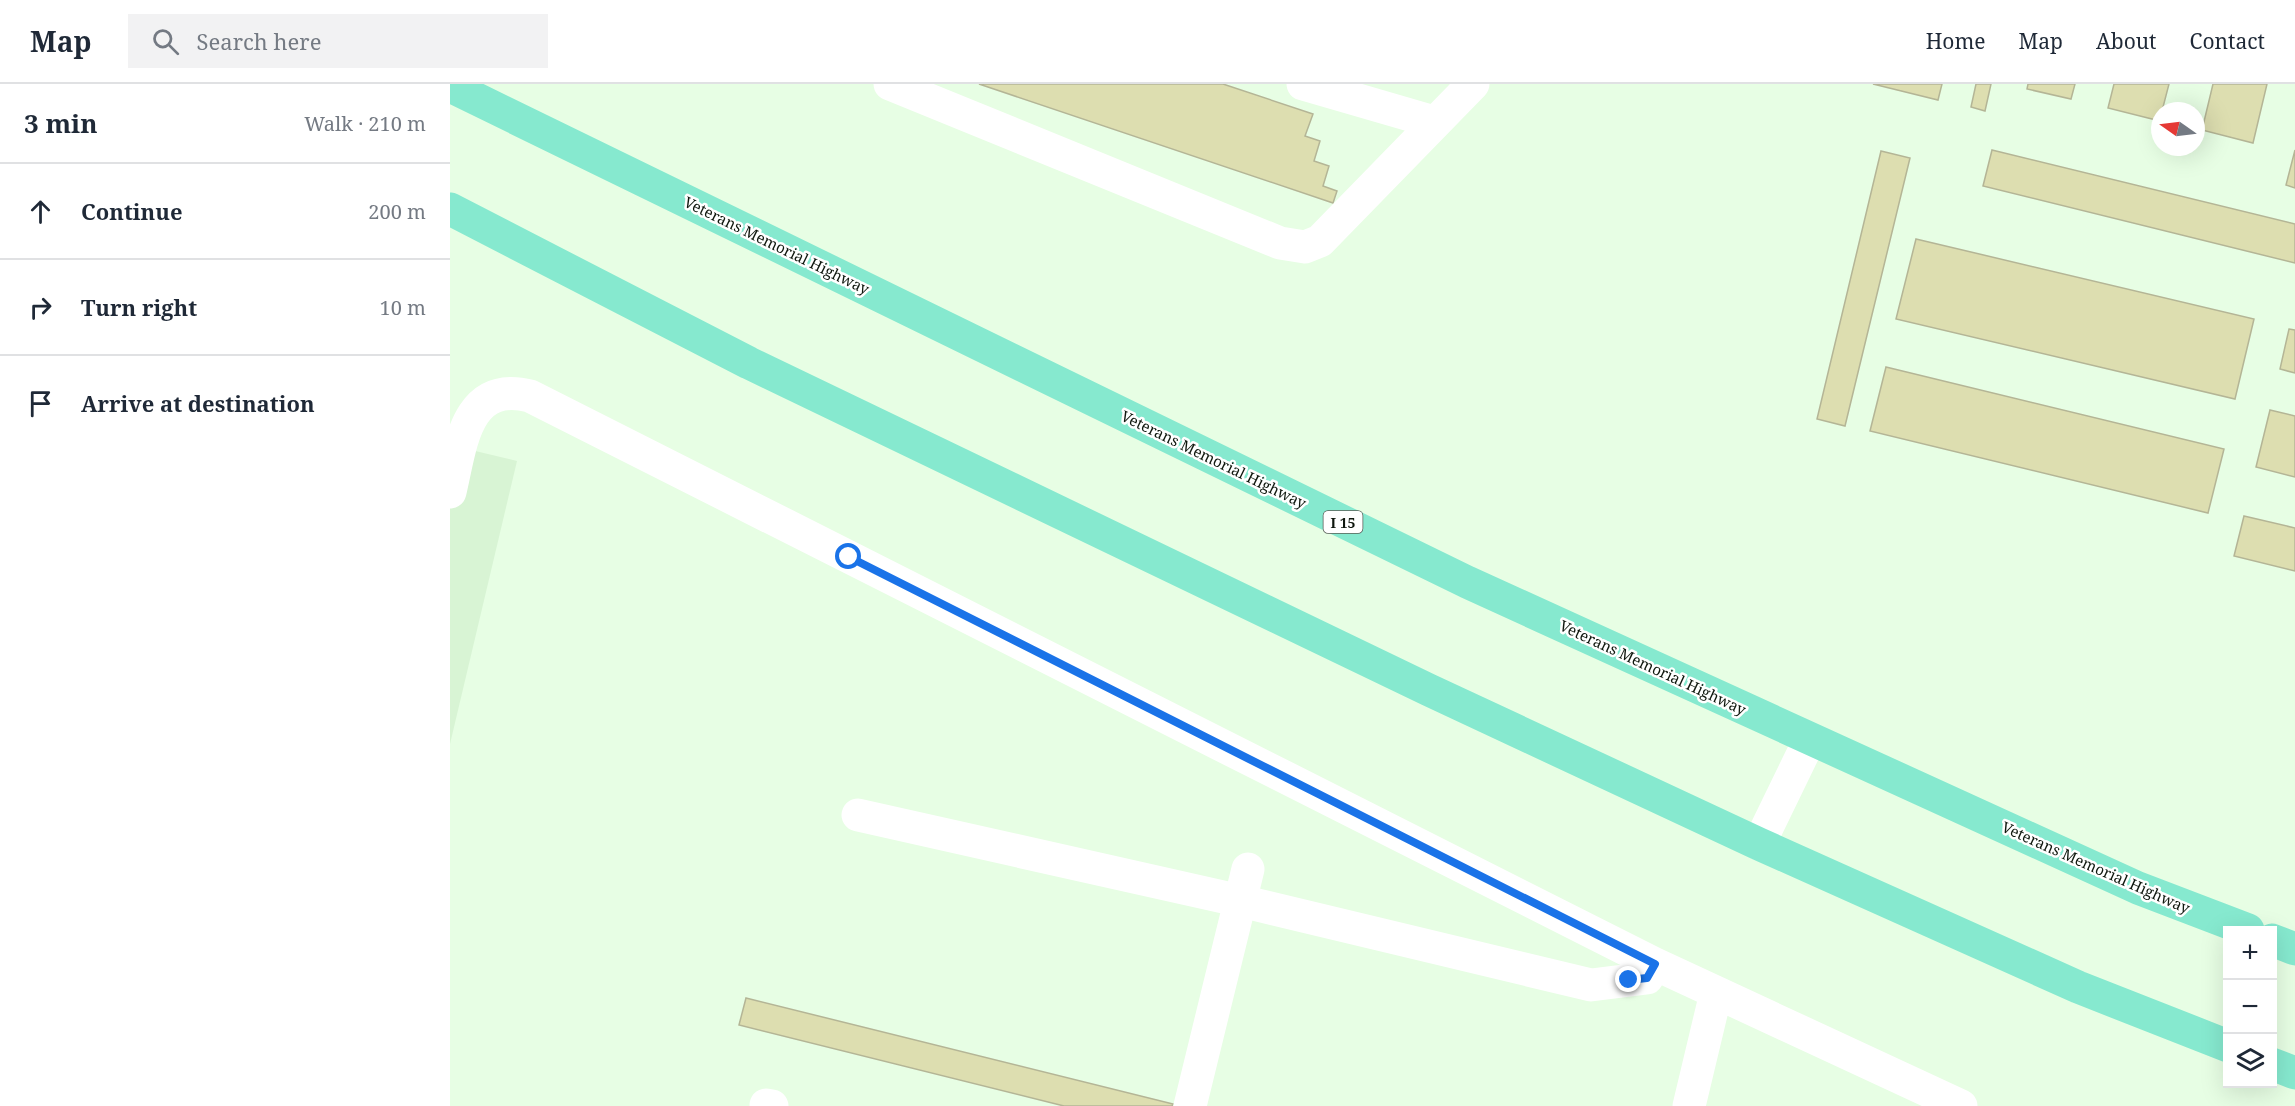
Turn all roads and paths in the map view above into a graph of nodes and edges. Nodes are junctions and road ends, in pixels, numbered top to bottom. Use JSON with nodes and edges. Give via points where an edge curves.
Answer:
{"nodes":[{"id":1,"x":890,"y":84,"type":"edge"},
{"id":2,"x":1303,"y":84,"type":"edge"},
{"id":3,"x":1473,"y":84,"type":"edge"},
{"id":4,"x":450,"y":86,"type":"edge"},
{"id":5,"x":1434,"y":122,"type":"junction"},
{"id":6,"x":450,"y":209,"type":"edge"},
{"id":7,"x":450,"y":492,"type":"edge"},
{"id":8,"x":1810,"y":739,"type":"junction"},
{"id":9,"x":858,"y":815,"type":"dead end"},
{"id":10,"x":1759,"y":844,"type":"junction"},
{"id":11,"x":1248,"y":869,"type":"dead end"},
{"id":12,"x":1241,"y":901,"type":"junction"},
{"id":13,"x":2238,"y":926,"type":"edge"},
{"id":14,"x":2277,"y":942,"type":"edge"},
{"id":15,"x":2295,"y":949,"type":"edge"},
{"id":16,"x":1655,"y":964,"type":"junction"},
{"id":17,"x":1716,"y":993,"type":"junction"},
{"id":18,"x":2223,"y":1044,"type":"edge"},
{"id":19,"x":2277,"y":1066,"type":"edge"},
{"id":20,"x":2295,"y":1073,"type":"edge"},
{"id":21,"x":1190,"y":1106,"type":"edge"},
{"id":22,"x":1689,"y":1106,"type":"edge"},
{"id":23,"x":1961,"y":1106,"type":"edge"}],
"edges":[{"from":1,"to":5,"type":"lane","via":[[1280,243],[1305,248],[1320,241]]},
{"from":2,"to":5,"type":"lane"},
{"from":3,"to":5,"type":"lane"},
{"from":4,"to":8,"type":"highway","name":"Veterans Memorial Highway","number":"I 15","via":[[1467,582]]},
{"from":6,"to":10,"type":"highway","via":[[748,363]]},
{"from":7,"to":16,"type":"lane","via":[[469,419],[477,407],[503,394],[530,396]]},
{"from":8,"to":10,"type":"lane"},
{"from":8,"to":13,"type":"highway","name":"Veterans Memorial Highway","number":"I 15","via":[[2138,888]]},
{"from":9,"to":12,"type":"lane"},
{"from":10,"to":18,"type":"highway","via":[[2078,987]]},
{"from":11,"to":12,"type":"lane"},
{"from":12,"to":16,"type":"lane","via":[[1592,985],[1647,978]]},
{"from":12,"to":21,"type":"lane"},
{"from":14,"to":15,"type":"highway"},
{"from":16,"to":17,"type":"lane"},
{"from":17,"to":22,"type":"lane"},
{"from":17,"to":23,"type":"lane"},
{"from":19,"to":20,"type":"highway"}]}
